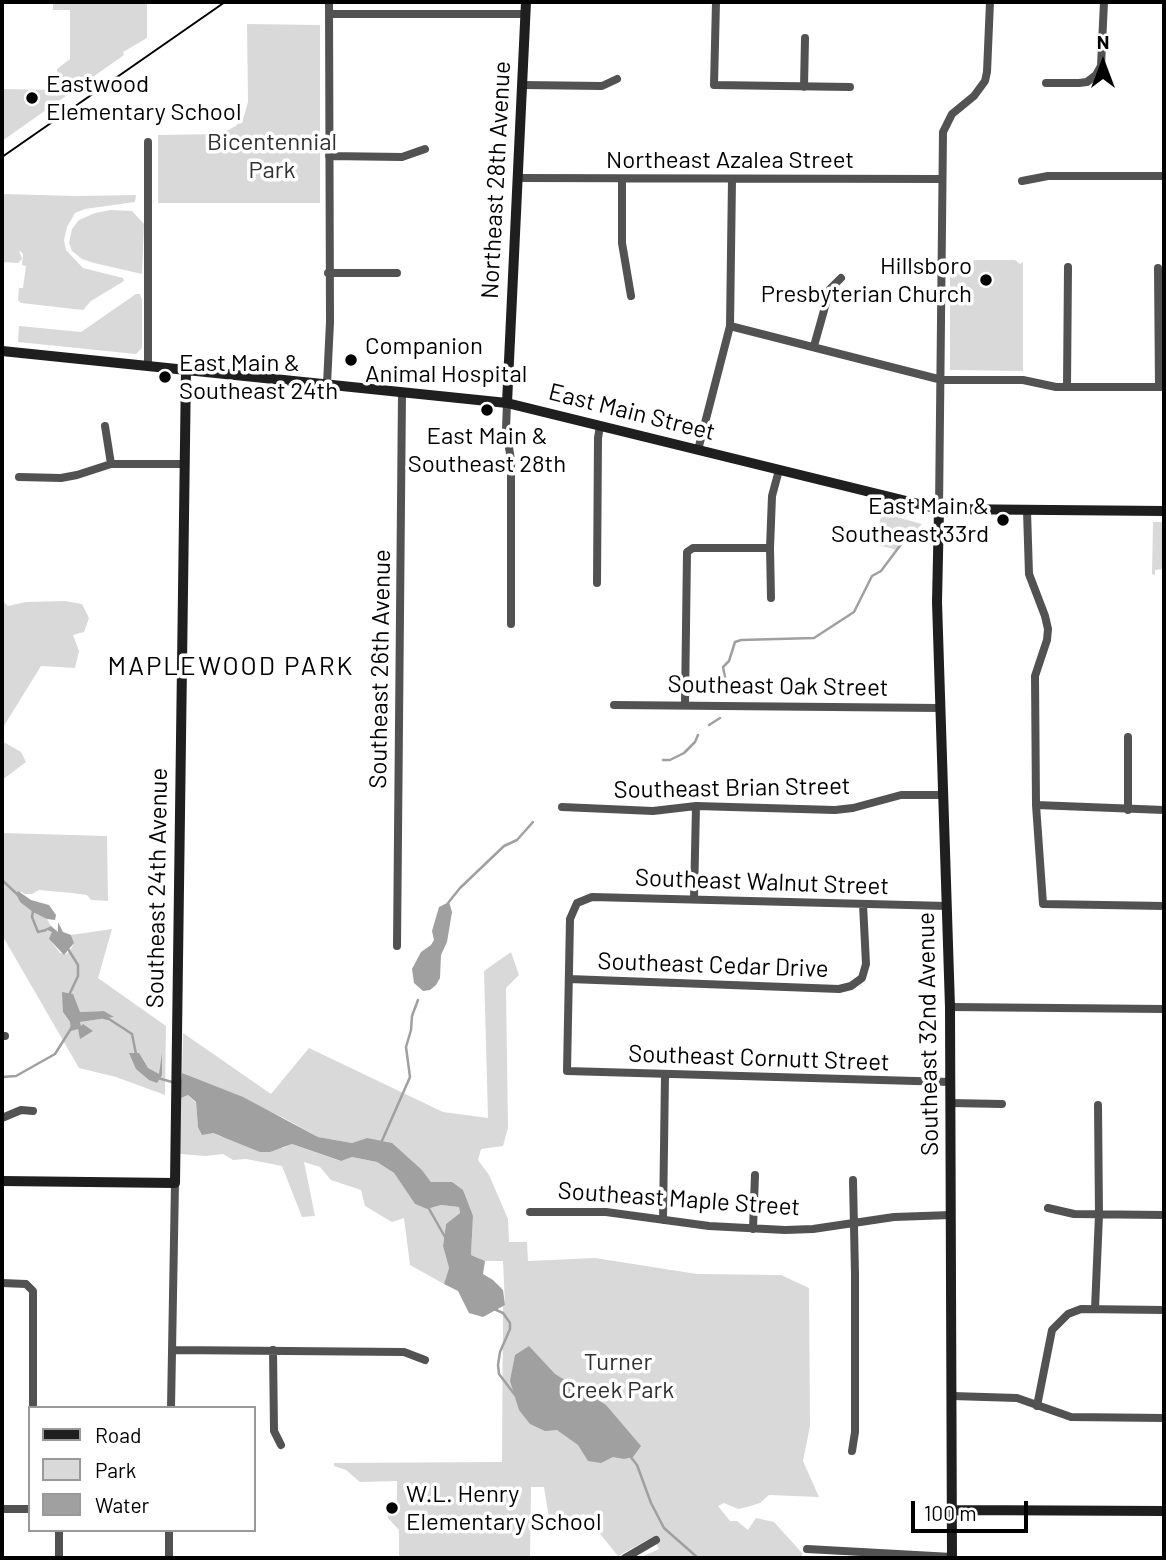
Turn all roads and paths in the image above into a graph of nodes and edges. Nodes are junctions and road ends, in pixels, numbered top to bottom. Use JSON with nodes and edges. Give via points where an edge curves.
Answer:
{"nodes":[{"id":1,"x":329,"y":2,"type":"edge"},
{"id":2,"x":526,"y":2,"type":"edge"},
{"id":3,"x":716,"y":2,"type":"edge"},
{"id":4,"x":990,"y":2,"type":"edge"},
{"id":5,"x":1104,"y":2,"type":"edge"},
{"id":6,"x":329,"y":15,"type":"junction"},
{"id":7,"x":525,"y":15,"type":"junction"},
{"id":8,"x":805,"y":38,"type":"dead end"},
{"id":9,"x":617,"y":79,"type":"dead end"},
{"id":10,"x":1046,"y":83,"type":"dead end"},
{"id":11,"x":522,"y":85,"type":"junction"},
{"id":12,"x":804,"y":87,"type":"junction"},
{"id":13,"x":850,"y":87,"type":"dead end"},
{"id":14,"x":148,"y":142,"type":"dead end"},
{"id":15,"x":425,"y":149,"type":"dead end"},
{"id":16,"x":329,"y":156,"type":"junction"},
{"id":17,"x":1164,"y":176,"type":"edge"},
{"id":18,"x":517,"y":178,"type":"junction"},
{"id":19,"x":622,"y":179,"type":"junction"},
{"id":20,"x":733,"y":179,"type":"junction"},
{"id":21,"x":942,"y":179,"type":"junction"},
{"id":22,"x":1022,"y":181,"type":"dead end"},
{"id":23,"x":1068,"y":267,"type":"dead end"},
{"id":24,"x":1158,"y":268,"type":"dead end"},
{"id":25,"x":328,"y":273,"type":"junction"},
{"id":26,"x":397,"y":273,"type":"dead end"},
{"id":27,"x":841,"y":278,"type":"dead end"},
{"id":28,"x":631,"y":296,"type":"dead end"},
{"id":29,"x":730,"y":326,"type":"junction"},
{"id":30,"x":814,"y":346,"type":"junction"},
{"id":31,"x":2,"y":351,"type":"edge"},
{"id":32,"x":148,"y":366,"type":"junction"},
{"id":33,"x":186,"y":369,"type":"junction"},
{"id":34,"x":942,"y":380,"type":"junction"},
{"id":35,"x":327,"y":384,"type":"junction"},
{"id":36,"x":1067,"y":387,"type":"junction"},
{"id":37,"x":1161,"y":387,"type":"edge"},
{"id":38,"x":402,"y":392,"type":"junction"},
{"id":39,"x":507,"y":403,"type":"junction"},
{"id":40,"x":105,"y":426,"type":"dead end"},
{"id":41,"x":600,"y":426,"type":"junction"},
{"id":42,"x":698,"y":450,"type":"junction"},
{"id":43,"x":111,"y":464,"type":"junction"},
{"id":44,"x":184,"y":464,"type":"junction"},
{"id":45,"x":779,"y":470,"type":"junction"},
{"id":46,"x":19,"y":477,"type":"dead end"},
{"id":47,"x":939,"y":509,"type":"junction"},
{"id":48,"x":1027,"y":511,"type":"junction"},
{"id":49,"x":1164,"y":512,"type":"edge"},
{"id":50,"x":770,"y":548,"type":"junction"},
{"id":51,"x":597,"y":583,"type":"dead end"},
{"id":52,"x":771,"y":598,"type":"dead end"},
{"id":53,"x":511,"y":624,"type":"dead end"},
{"id":54,"x":614,"y":705,"type":"dead end"},
{"id":55,"x":685,"y":705,"type":"junction"},
{"id":56,"x":940,"y":708,"type":"junction"},
{"id":57,"x":1128,"y":737,"type":"dead end"},
{"id":58,"x":943,"y":795,"type":"junction"},
{"id":59,"x":1036,"y":805,"type":"junction"},
{"id":60,"x":695,"y":806,"type":"junction"},
{"id":61,"x":562,"y":807,"type":"dead end"},
{"id":62,"x":1128,"y":810,"type":"junction"},
{"id":63,"x":1164,"y":810,"type":"edge"},
{"id":64,"x":694,"y":899,"type":"junction"},
{"id":65,"x":863,"y":904,"type":"junction"},
{"id":66,"x":947,"y":906,"type":"junction"},
{"id":67,"x":1164,"y":906,"type":"edge"},
{"id":68,"x":397,"y":946,"type":"dead end"},
{"id":69,"x":569,"y":979,"type":"junction"},
{"id":70,"x":950,"y":1007,"type":"junction"},
{"id":71,"x":1164,"y":1009,"type":"edge"},
{"id":72,"x":665,"y":1075,"type":"junction"},
{"id":73,"x":950,"y":1082,"type":"junction"},
{"id":74,"x":950,"y":1103,"type":"junction"},
{"id":75,"x":1002,"y":1104,"type":"dead end"},
{"id":76,"x":1098,"y":1105,"type":"dead end"},
{"id":77,"x":33,"y":1111,"type":"dead end"},
{"id":78,"x":2,"y":1118,"type":"edge"},
{"id":79,"x":755,"y":1175,"type":"dead end"},
{"id":80,"x":853,"y":1180,"type":"dead end"},
{"id":81,"x":2,"y":1181,"type":"edge"},
{"id":82,"x":174,"y":1183,"type":"junction"},
{"id":83,"x":1048,"y":1208,"type":"dead end"},
{"id":84,"x":530,"y":1212,"type":"dead end"},
{"id":85,"x":1099,"y":1215,"type":"junction"},
{"id":86,"x":1164,"y":1215,"type":"edge"},
{"id":87,"x":951,"y":1216,"type":"junction"},
{"id":88,"x":663,"y":1220,"type":"junction"},
{"id":89,"x":854,"y":1223,"type":"junction"},
{"id":90,"x":753,"y":1228,"type":"junction"},
{"id":91,"x":2,"y":1283,"type":"edge"},
{"id":92,"x":1096,"y":1309,"type":"junction"},
{"id":93,"x":1164,"y":1310,"type":"edge"},
{"id":94,"x":172,"y":1350,"type":"junction"},
{"id":95,"x":273,"y":1350,"type":"junction"},
{"id":96,"x":425,"y":1360,"type":"dead end"},
{"id":97,"x":952,"y":1396,"type":"junction"},
{"id":98,"x":33,"y":1406,"type":"edge"},
{"id":99,"x":172,"y":1406,"type":"edge"},
{"id":100,"x":1037,"y":1406,"type":"junction"},
{"id":101,"x":1164,"y":1418,"type":"edge"},
{"id":102,"x":281,"y":1446,"type":"dead end"},
{"id":103,"x":852,"y":1451,"type":"dead end"},
{"id":104,"x":2,"y":1509,"type":"edge"},
{"id":105,"x":28,"y":1509,"type":"edge"},
{"id":106,"x":952,"y":1510,"type":"junction"},
{"id":107,"x":1164,"y":1511,"type":"edge"},
{"id":108,"x":59,"y":1532,"type":"edge"},
{"id":109,"x":169,"y":1532,"type":"edge"},
{"id":110,"x":656,"y":1540,"type":"dead end"},
{"id":111,"x":807,"y":1549,"type":"dead end"},
{"id":112,"x":59,"y":1558,"type":"edge"},
{"id":113,"x":169,"y":1558,"type":"edge"},
{"id":114,"x":625,"y":1558,"type":"edge"},
{"id":115,"x":952,"y":1558,"type":"edge"}],
"edges":[{"from":1,"to":6,"type":"street"},
{"from":2,"to":7,"type":"main road","name":"Northeast 28th Avenue"},
{"from":3,"to":12,"type":"street","via":[[714,85]]},
{"from":4,"to":21,"type":"street","via":[[987,72],[981,88],[946,123]]},
{"from":5,"to":10,"type":"street","via":[[1101,66],[1096,75],[1087,82]]},
{"from":6,"to":7,"type":"street"},
{"from":6,"to":16,"type":"street"},
{"from":7,"to":11,"type":"main road","name":"Northeast 28th Avenue"},
{"from":8,"to":12,"type":"street"},
{"from":9,"to":11,"type":"street","via":[[602,86]]},
{"from":11,"to":18,"type":"main road","name":"Northeast 28th Avenue"},
{"from":12,"to":13,"type":"street"},
{"from":14,"to":32,"type":"street"},
{"from":15,"to":16,"type":"street","via":[[402,157]]},
{"from":16,"to":25,"type":"street"},
{"from":17,"to":22,"type":"street","via":[[1048,176]]},
{"from":18,"to":19,"type":"street","name":"Northeast Azalea Street"},
{"from":18,"to":39,"type":"main road","name":"Northeast 28th Avenue"},
{"from":19,"to":20,"type":"street","name":"Northeast Azalea Street"},
{"from":19,"to":28,"type":"street","via":[[622,243]]},
{"from":20,"to":21,"type":"street","name":"Northeast Azalea Street"},
{"from":20,"to":29,"type":"street"},
{"from":21,"to":34,"type":"street"},
{"from":23,"to":36,"type":"street"},
{"from":24,"to":37,"type":"street"},
{"from":25,"to":26,"type":"street"},
{"from":25,"to":35,"type":"street"},
{"from":27,"to":30,"type":"street","via":[[831,289]]},
{"from":29,"to":30,"type":"street"},
{"from":29,"to":42,"type":"street"},
{"from":30,"to":34,"type":"street"},
{"from":31,"to":32,"type":"main road","name":"East Main Street"},
{"from":32,"to":33,"type":"main road","name":"East Main Street"},
{"from":33,"to":35,"type":"main road","name":"East Main Street"},
{"from":33,"to":44,"type":"main road","name":"Southeast 24th Avenue"},
{"from":34,"to":36,"type":"street","via":[[1023,380]]},
{"from":34,"to":47,"type":"street"},
{"from":35,"to":38,"type":"main road","name":"East Main Street"},
{"from":36,"to":37,"type":"street"},
{"from":38,"to":39,"type":"main road","name":"East Main Street"},
{"from":38,"to":68,"type":"street","name":"Southeast 26th Avenue"},
{"from":39,"to":41,"type":"main road","name":"East Main Street"},
{"from":39,"to":53,"type":"street"},
{"from":40,"to":43,"type":"street"},
{"from":41,"to":42,"type":"main road","name":"East Main Street"},
{"from":41,"to":51,"type":"street"},
{"from":42,"to":45,"type":"main road","name":"East Main Street"},
{"from":43,"to":44,"type":"street"},
{"from":43,"to":46,"type":"street","via":[[61,478]]},
{"from":44,"to":82,"type":"main road","name":"Southeast 24th Avenue"},
{"from":45,"to":47,"type":"main road","name":"East Main Street"},
{"from":45,"to":50,"type":"street","via":[[772,496]]},
{"from":47,"to":48,"type":"main road","name":"East Main Street"},
{"from":47,"to":56,"type":"main road","name":"Southeast 32nd Avenue"},
{"from":48,"to":49,"type":"main road","name":"East Main Street"},
{"from":48,"to":59,"type":"street","via":[[1029,574],[1048,629],[1035,676]]},
{"from":50,"to":52,"type":"street"},
{"from":50,"to":55,"type":"street","via":[[693,548],[687,552]]},
{"from":54,"to":55,"type":"street","name":"Southeast Oak Street"},
{"from":55,"to":56,"type":"street","name":"Southeast Oak Street"},
{"from":56,"to":58,"type":"main road","name":"Southeast 32nd Avenue"},
{"from":57,"to":62,"type":"street"},
{"from":58,"to":60,"type":"street","name":"Southeast Brian Street","via":[[901,795],[835,810]]},
{"from":58,"to":66,"type":"main road","name":"Southeast 32nd Avenue"},
{"from":59,"to":62,"type":"street"},
{"from":59,"to":67,"type":"street","via":[[1043,904]]},
{"from":60,"to":61,"type":"street","name":"Southeast Brian Street","via":[[653,811]]},
{"from":60,"to":64,"type":"street"},
{"from":62,"to":63,"type":"street"},
{"from":64,"to":65,"type":"street","name":"Southeast Walnut Street"},
{"from":64,"to":69,"type":"street","name":"Southeast Walnut Street","via":[[592,897],[577,903],[569,919]]},
{"from":65,"to":66,"type":"street","name":"Southeast Walnut Street"},
{"from":65,"to":69,"type":"street","name":"Southeast Cedar Drive","via":[[866,964],[862,978],[851,986]]},
{"from":66,"to":70,"type":"main road","name":"Southeast 32nd Avenue"},
{"from":69,"to":72,"type":"street","name":"Southeast Cornutt Street","via":[[567,1071]]},
{"from":70,"to":71,"type":"street"},
{"from":70,"to":73,"type":"main road","name":"Southeast 32nd Avenue"},
{"from":72,"to":73,"type":"street","name":"Southeast Cornutt Street"},
{"from":72,"to":88,"type":"street"},
{"from":73,"to":74,"type":"main road","name":"Southeast 32nd Avenue"},
{"from":74,"to":75,"type":"street"},
{"from":74,"to":87,"type":"main road","name":"Southeast 32nd Avenue"},
{"from":76,"to":85,"type":"street"},
{"from":77,"to":78,"type":"street","via":[[22,1109]]},
{"from":79,"to":90,"type":"street"},
{"from":80,"to":89,"type":"street"},
{"from":81,"to":82,"type":"main road"},
{"from":82,"to":94,"type":"street","name":"Southeast 24th Avenue"},
{"from":83,"to":85,"type":"street"},
{"from":84,"to":88,"type":"street","name":"Southeast Maple Street","via":[[606,1212]]},
{"from":85,"to":86,"type":"street"},
{"from":85,"to":92,"type":"street"},
{"from":87,"to":89,"type":"street","name":"Southeast Maple Street"},
{"from":87,"to":97,"type":"main road","name":"Southeast 32nd Avenue"},
{"from":88,"to":90,"type":"street","name":"Southeast Maple Street"},
{"from":89,"to":90,"type":"street","name":"Southeast Maple Street","via":[[785,1230]]},
{"from":89,"to":103,"type":"street"},
{"from":91,"to":98,"type":"street","via":[[26,1284],[33,1291]]},
{"from":92,"to":93,"type":"street"},
{"from":92,"to":100,"type":"street","via":[[1068,1314],[1052,1330]]},
{"from":94,"to":95,"type":"street"},
{"from":94,"to":99,"type":"street","name":"Southeast 24th Avenue"},
{"from":95,"to":96,"type":"street","via":[[404,1352]]},
{"from":95,"to":102,"type":"street","via":[[274,1431]]},
{"from":97,"to":100,"type":"street","via":[[1000,1396]]},
{"from":97,"to":106,"type":"main road","name":"Southeast 32nd Avenue"},
{"from":100,"to":101,"type":"street","via":[[1071,1417]]},
{"from":104,"to":105,"type":"street"},
{"from":106,"to":107,"type":"main road"},
{"from":106,"to":115,"type":"main road","name":"Southeast 32nd Avenue"},
{"from":108,"to":112,"type":"street"},
{"from":109,"to":113,"type":"street"},
{"from":110,"to":114,"type":"street"},
{"from":111,"to":115,"type":"street"}]}
